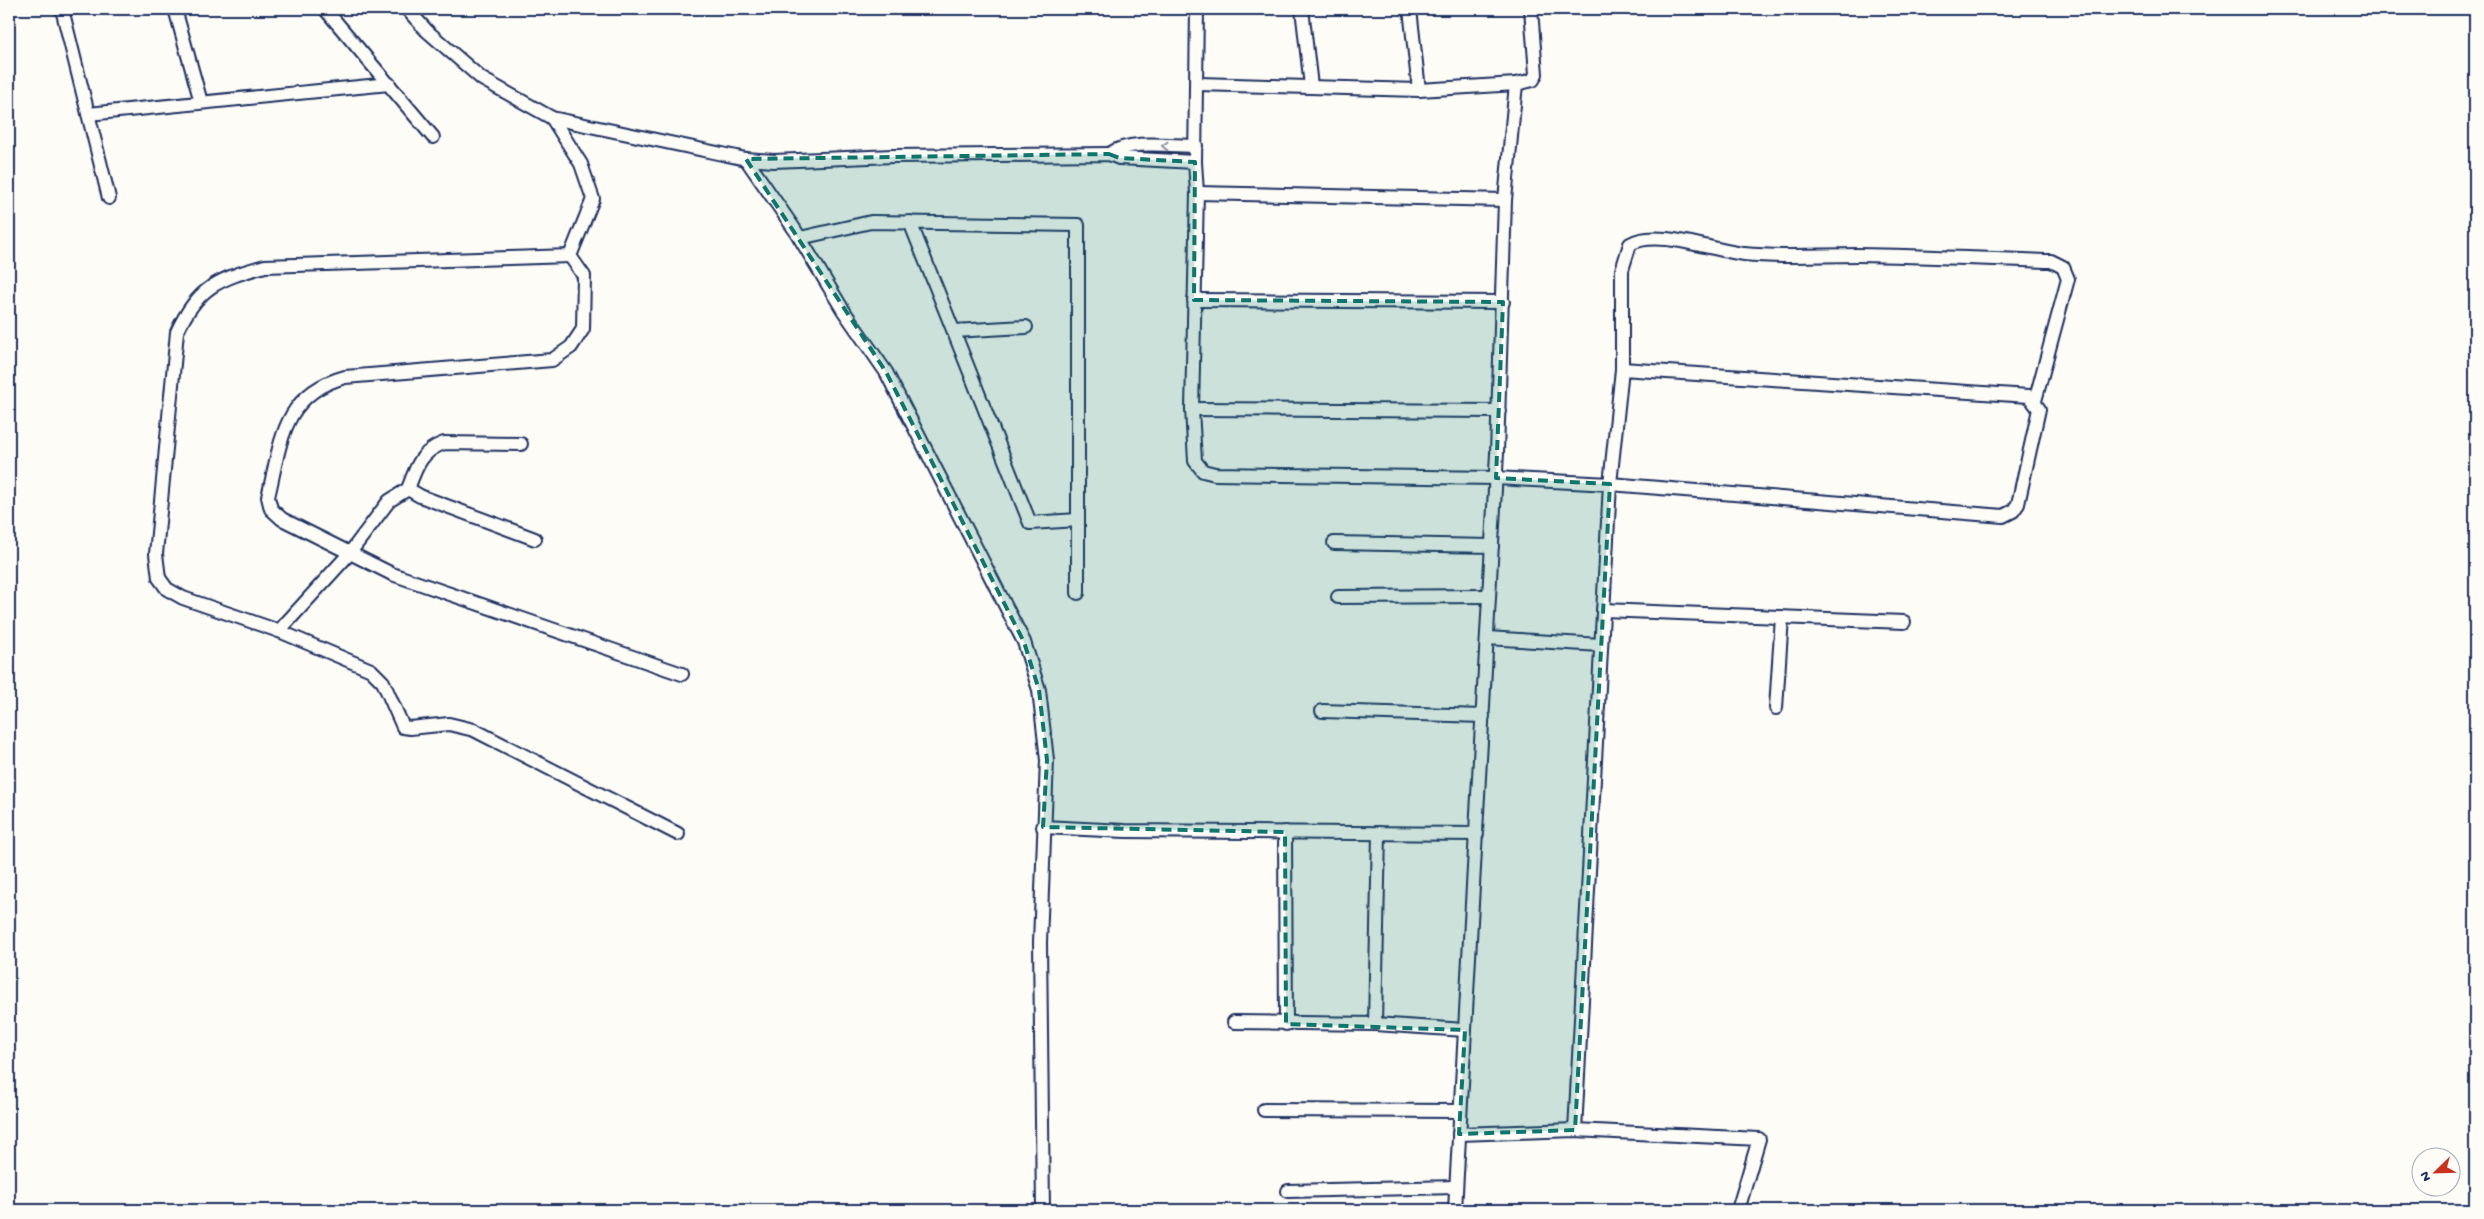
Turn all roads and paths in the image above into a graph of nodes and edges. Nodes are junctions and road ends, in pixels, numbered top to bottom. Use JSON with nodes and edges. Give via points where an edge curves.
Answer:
{"nodes":[{"id":1,"x":62,"y":9,"type":"edge"},
{"id":2,"x":176,"y":9,"type":"edge"},
{"id":3,"x":325,"y":9,"type":"edge"},
{"id":4,"x":407,"y":9,"type":"edge"},
{"id":5,"x":1197,"y":9,"type":"edge"},
{"id":6,"x":1302,"y":9,"type":"edge"},
{"id":7,"x":1410,"y":9,"type":"edge"},
{"id":8,"x":1531,"y":9,"type":"edge"},
{"id":9,"x":389,"y":84,"type":"junction"},
{"id":10,"x":1198,"y":84,"type":"junction"},
{"id":11,"x":1516,"y":84,"type":"junction"},
{"id":12,"x":1310,"y":86,"type":"junction"},
{"id":13,"x":1419,"y":90,"type":"junction"},
{"id":14,"x":201,"y":102,"type":"junction"},
{"id":15,"x":88,"y":114,"type":"junction"},
{"id":16,"x":552,"y":118,"type":"junction"},
{"id":17,"x":433,"y":136,"type":"dead end"},
{"id":18,"x":1196,"y":146,"type":"junction"},
{"id":19,"x":1109,"y":154,"type":"junction"},
{"id":20,"x":746,"y":159,"type":"junction"},
{"id":21,"x":1195,"y":162,"type":"junction"},
{"id":22,"x":1197,"y":193,"type":"junction"},
{"id":23,"x":110,"y":198,"type":"dead end"},
{"id":24,"x":1505,"y":200,"type":"junction"},
{"id":25,"x":910,"y":222,"type":"junction"},
{"id":26,"x":800,"y":238,"type":"junction"},
{"id":27,"x":570,"y":256,"type":"junction"},
{"id":28,"x":1194,"y":300,"type":"junction"},
{"id":29,"x":1503,"y":302,"type":"junction"},
{"id":30,"x":1026,"y":327,"type":"dead end"},
{"id":31,"x":954,"y":331,"type":"junction"},
{"id":32,"x":1622,"y":369,"type":"junction"},
{"id":33,"x":2035,"y":401,"type":"junction"},
{"id":34,"x":1192,"y":409,"type":"junction"},
{"id":35,"x":1499,"y":411,"type":"junction"},
{"id":36,"x":521,"y":444,"type":"dead end"},
{"id":37,"x":1496,"y":478,"type":"junction"},
{"id":38,"x":1610,"y":484,"type":"junction"},
{"id":39,"x":408,"y":489,"type":"junction"},
{"id":40,"x":1078,"y":520,"type":"junction"},
{"id":41,"x":535,"y":539,"type":"dead end"},
{"id":42,"x":1334,"y":542,"type":"dead end"},
{"id":43,"x":1492,"y":546,"type":"junction"},
{"id":44,"x":349,"y":554,"type":"junction"},
{"id":45,"x":1078,"y":593,"type":"dead end"},
{"id":46,"x":1490,"y":596,"type":"junction"},
{"id":47,"x":1338,"y":597,"type":"dead end"},
{"id":48,"x":1603,"y":610,"type":"junction"},
{"id":49,"x":1782,"y":617,"type":"junction"},
{"id":50,"x":1904,"y":622,"type":"dead end"},
{"id":51,"x":279,"y":631,"type":"junction"},
{"id":52,"x":1487,"y":638,"type":"junction"},
{"id":53,"x":1601,"y":645,"type":"junction"},
{"id":54,"x":682,"y":674,"type":"dead end"},
{"id":55,"x":1776,"y":708,"type":"dead end"},
{"id":56,"x":1322,"y":711,"type":"dead end"},
{"id":57,"x":1483,"y":716,"type":"junction"},
{"id":58,"x":1043,"y":827,"type":"junction"},
{"id":59,"x":1285,"y":832,"type":"junction"},
{"id":60,"x":1380,"y":833,"type":"junction"},
{"id":61,"x":678,"y":834,"type":"dead end"},
{"id":62,"x":1477,"y":834,"type":"junction"},
{"id":63,"x":1234,"y":1022,"type":"dead end"},
{"id":64,"x":1286,"y":1024,"type":"junction"},
{"id":65,"x":1374,"y":1024,"type":"junction"},
{"id":66,"x":1465,"y":1030,"type":"junction"},
{"id":67,"x":1264,"y":1110,"type":"dead end"},
{"id":68,"x":1460,"y":1111,"type":"junction"},
{"id":69,"x":1575,"y":1130,"type":"junction"},
{"id":70,"x":1459,"y":1134,"type":"junction"},
{"id":71,"x":1456,"y":1187,"type":"junction"},
{"id":72,"x":1288,"y":1191,"type":"dead end"},
{"id":73,"x":1044,"y":1210,"type":"edge"},
{"id":74,"x":1455,"y":1210,"type":"edge"},
{"id":75,"x":1738,"y":1210,"type":"edge"}],
"edges":[{"from":1,"to":15,"type":"street"},
{"from":2,"to":14,"type":"street"},
{"from":3,"to":9,"type":"street"},
{"from":4,"to":16,"type":"street","via":[[482,79]]},
{"from":5,"to":10,"type":"street"},
{"from":6,"to":12,"type":"street"},
{"from":7,"to":13,"type":"street"},
{"from":8,"to":11,"type":"street","via":[[1536,74],[1533,80]]},
{"from":9,"to":14,"type":"street"},
{"from":9,"to":17,"type":"street"},
{"from":10,"to":12,"type":"street"},
{"from":10,"to":18,"type":"street"},
{"from":11,"to":13,"type":"street"},
{"from":11,"to":24,"type":"street"},
{"from":12,"to":13,"type":"street"},
{"from":14,"to":15,"type":"street"},
{"from":15,"to":23,"type":"street"},
{"from":16,"to":20,"type":"street"},
{"from":16,"to":27,"type":"street","via":[[581,164],[593,199]]},
{"from":18,"to":19,"type":"street","one_way":true,"via":[[1135,146],[1118,148]]},
{"from":18,"to":21,"type":"street"},
{"from":19,"to":20,"type":"street"},
{"from":19,"to":21,"type":"street","via":[[1119,158]]},
{"from":20,"to":26,"type":"street"},
{"from":21,"to":22,"type":"street"},
{"from":22,"to":24,"type":"street"},
{"from":22,"to":28,"type":"street"},
{"from":24,"to":29,"type":"street"},
{"from":25,"to":26,"type":"street","via":[[871,222]]},
{"from":25,"to":31,"type":"street"},
{"from":25,"to":40,"type":"street","via":[[1078,225]]},
{"from":26,"to":58,"type":"street","via":[[843,310],[886,372],[1024,642],[1039,690],[1047,760]]},
{"from":27,"to":44,"type":"street","via":[[584,276],[583,329],[571,347],[552,360],[345,377],[310,391],[295,411],[286,424],[268,497],[271,509],[282,519]]},
{"from":27,"to":51,"type":"street","via":[[265,266],[227,276],[204,291],[186,312],[177,332],[156,554],[159,578],[167,590],[183,598]]},
{"from":28,"to":29,"type":"street"},
{"from":28,"to":34,"type":"street"},
{"from":29,"to":35,"type":"street"},
{"from":30,"to":31,"type":"street"},
{"from":31,"to":40,"type":"street","via":[[1030,523]]},
{"from":32,"to":33,"type":"street","via":[[2029,396]]},
{"from":32,"to":33,"type":"street","via":[[1622,270],[1630,244],[1638,239],[1662,239],[1744,254],[1789,257],[1856,255],[2051,261],[2063,267],[2068,279]]},
{"from":32,"to":38,"type":"street"},
{"from":33,"to":38,"type":"street","via":[[2039,409],[2018,504],[2003,516]]},
{"from":34,"to":35,"type":"street"},
{"from":34,"to":37,"type":"street","via":[[1195,461],[1203,471],[1215,474]]},
{"from":35,"to":37,"type":"street"},
{"from":36,"to":39,"type":"street","via":[[444,443],[434,446],[418,462]]},
{"from":37,"to":38,"type":"street"},
{"from":37,"to":43,"type":"street"},
{"from":38,"to":48,"type":"street"},
{"from":39,"to":41,"type":"street"},
{"from":39,"to":44,"type":"street","via":[[389,501]]},
{"from":40,"to":45,"type":"street"},
{"from":42,"to":43,"type":"street"},
{"from":43,"to":46,"type":"street"},
{"from":44,"to":51,"type":"street"},
{"from":44,"to":54,"type":"street","via":[[392,574]]},
{"from":46,"to":47,"type":"street"},
{"from":46,"to":52,"type":"street"},
{"from":48,"to":49,"type":"street"},
{"from":48,"to":53,"type":"street"},
{"from":49,"to":50,"type":"street"},
{"from":49,"to":55,"type":"street"},
{"from":51,"to":61,"type":"street","via":[[371,670],[383,682],[403,727],[444,724],[474,730]]},
{"from":52,"to":53,"type":"street"},
{"from":52,"to":57,"type":"street"},
{"from":53,"to":69,"type":"street"},
{"from":56,"to":57,"type":"street"},
{"from":57,"to":62,"type":"street"},
{"from":58,"to":59,"type":"street"},
{"from":58,"to":73,"type":"street","via":[[1040,942]]},
{"from":59,"to":60,"type":"street"},
{"from":59,"to":64,"type":"street"},
{"from":60,"to":62,"type":"street"},
{"from":60,"to":65,"type":"street"},
{"from":62,"to":66,"type":"street"},
{"from":63,"to":64,"type":"street"},
{"from":64,"to":65,"type":"street"},
{"from":65,"to":66,"type":"street"},
{"from":66,"to":68,"type":"street"},
{"from":67,"to":68,"type":"street"},
{"from":68,"to":70,"type":"street"},
{"from":69,"to":70,"type":"street"},
{"from":69,"to":75,"type":"street","via":[[1760,1139]]},
{"from":70,"to":71,"type":"street"},
{"from":71,"to":72,"type":"street"},
{"from":71,"to":74,"type":"street"}]}
